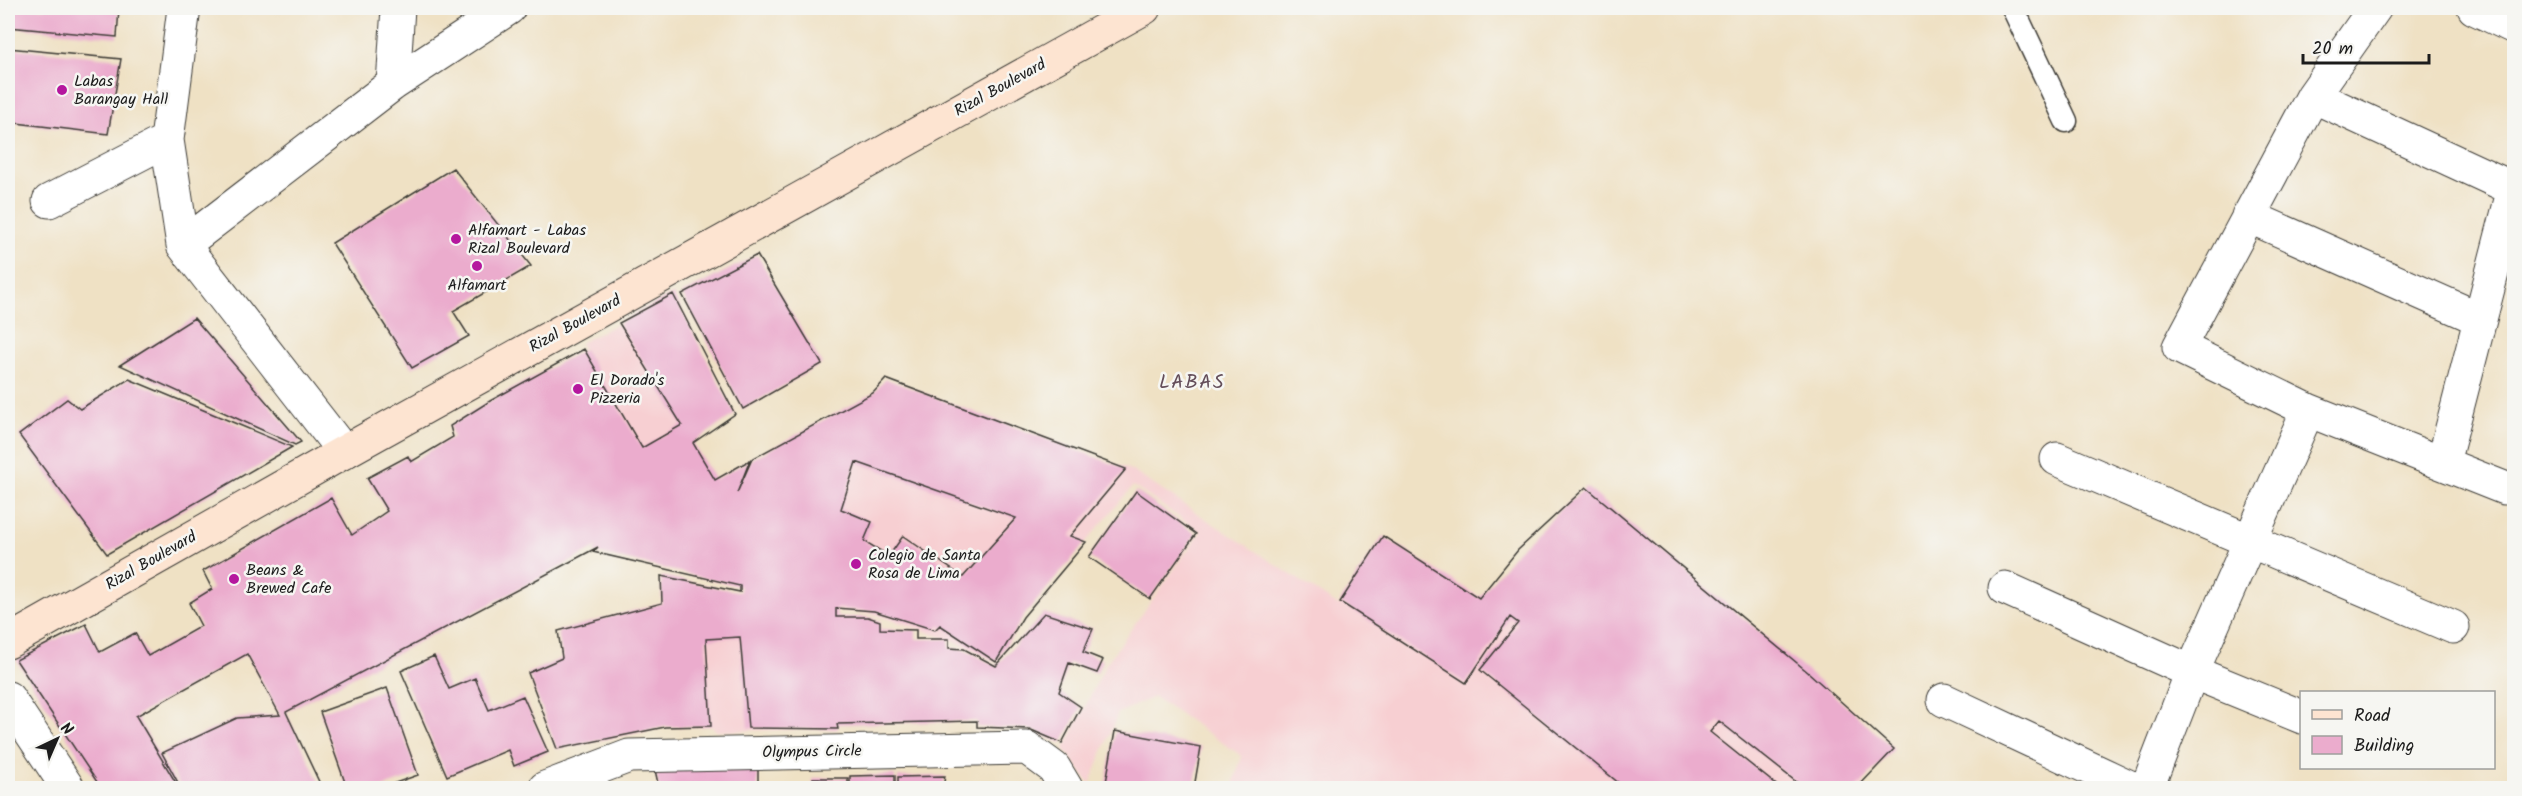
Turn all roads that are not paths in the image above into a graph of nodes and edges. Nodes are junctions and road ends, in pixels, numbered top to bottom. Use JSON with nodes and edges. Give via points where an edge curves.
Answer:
{"nodes":[{"id":1,"x":184,"y":8,"type":"edge"},
{"id":2,"x":398,"y":8,"type":"edge"},
{"id":3,"x":509,"y":8,"type":"edge"},
{"id":4,"x":1144,"y":8,"type":"edge"},
{"id":5,"x":2013,"y":8,"type":"edge"},
{"id":6,"x":2375,"y":8,"type":"edge"},
{"id":7,"x":2474,"y":8,"type":"edge"},
{"id":8,"x":2514,"y":27,"type":"edge"},
{"id":9,"x":393,"y":84,"type":"junction"},
{"id":10,"x":2313,"y":96,"type":"junction"},
{"id":11,"x":2066,"y":121,"type":"dead end"},
{"id":12,"x":167,"y":140,"type":"junction"},
{"id":13,"x":2514,"y":188,"type":"edge"},
{"id":14,"x":49,"y":201,"type":"dead end"},
{"id":15,"x":2248,"y":216,"type":"junction"},
{"id":16,"x":183,"y":245,"type":"junction"},
{"id":17,"x":2480,"y":319,"type":"junction"},
{"id":18,"x":2308,"y":410,"type":"junction"},
{"id":19,"x":344,"y":452,"type":"junction"},
{"id":20,"x":2057,"y":459,"type":"dead end"},
{"id":21,"x":2443,"y":463,"type":"junction"},
{"id":22,"x":2504,"y":488,"type":"dead end"},
{"id":23,"x":2251,"y":542,"type":"junction"},
{"id":24,"x":2004,"y":588,"type":"dead end"},
{"id":25,"x":2453,"y":627,"type":"dead end"},
{"id":26,"x":8,"y":642,"type":"edge"},
{"id":27,"x":2192,"y":672,"type":"junction"},
{"id":28,"x":8,"y":698,"type":"edge"},
{"id":29,"x":1944,"y":700,"type":"dead end"},
{"id":30,"x":2300,"y":717,"type":"edge"},
{"id":31,"x":68,"y":789,"type":"edge"},
{"id":32,"x":545,"y":789,"type":"edge"},
{"id":33,"x":1066,"y":789,"type":"edge"},
{"id":34,"x":2132,"y":789,"type":"edge"},
{"id":35,"x":2147,"y":789,"type":"edge"}],
"edges":[{"from":1,"to":12,"type":"street"},
{"from":2,"to":9,"type":"street"},
{"from":3,"to":9,"type":"street"},
{"from":4,"to":19,"type":"main road","name":"Rizal Boulevard"},
{"from":5,"to":11,"type":"lane"},
{"from":6,"to":10,"type":"street"},
{"from":7,"to":8,"type":"street"},
{"from":9,"to":16,"type":"street"},
{"from":10,"to":13,"type":"street"},
{"from":10,"to":15,"type":"street"},
{"from":12,"to":14,"type":"street"},
{"from":12,"to":16,"type":"street"},
{"from":13,"to":17,"type":"street"},
{"from":15,"to":17,"type":"street"},
{"from":15,"to":18,"type":"street","via":[[2179,347]]},
{"from":16,"to":19,"type":"street"},
{"from":17,"to":21,"type":"street"},
{"from":18,"to":21,"type":"street"},
{"from":18,"to":23,"type":"street"},
{"from":19,"to":26,"type":"main road","name":"Rizal Boulevard"},
{"from":20,"to":23,"type":"street"},
{"from":21,"to":22,"type":"street"},
{"from":23,"to":25,"type":"street"},
{"from":23,"to":27,"type":"street"},
{"from":24,"to":27,"type":"street"},
{"from":27,"to":30,"type":"street"},
{"from":27,"to":35,"type":"street"},
{"from":28,"to":31,"type":"street"},
{"from":29,"to":34,"type":"street"},
{"from":32,"to":33,"type":"street","name":"Olympus Circle","via":[[629,756],[1027,748],[1054,768]]}]}
